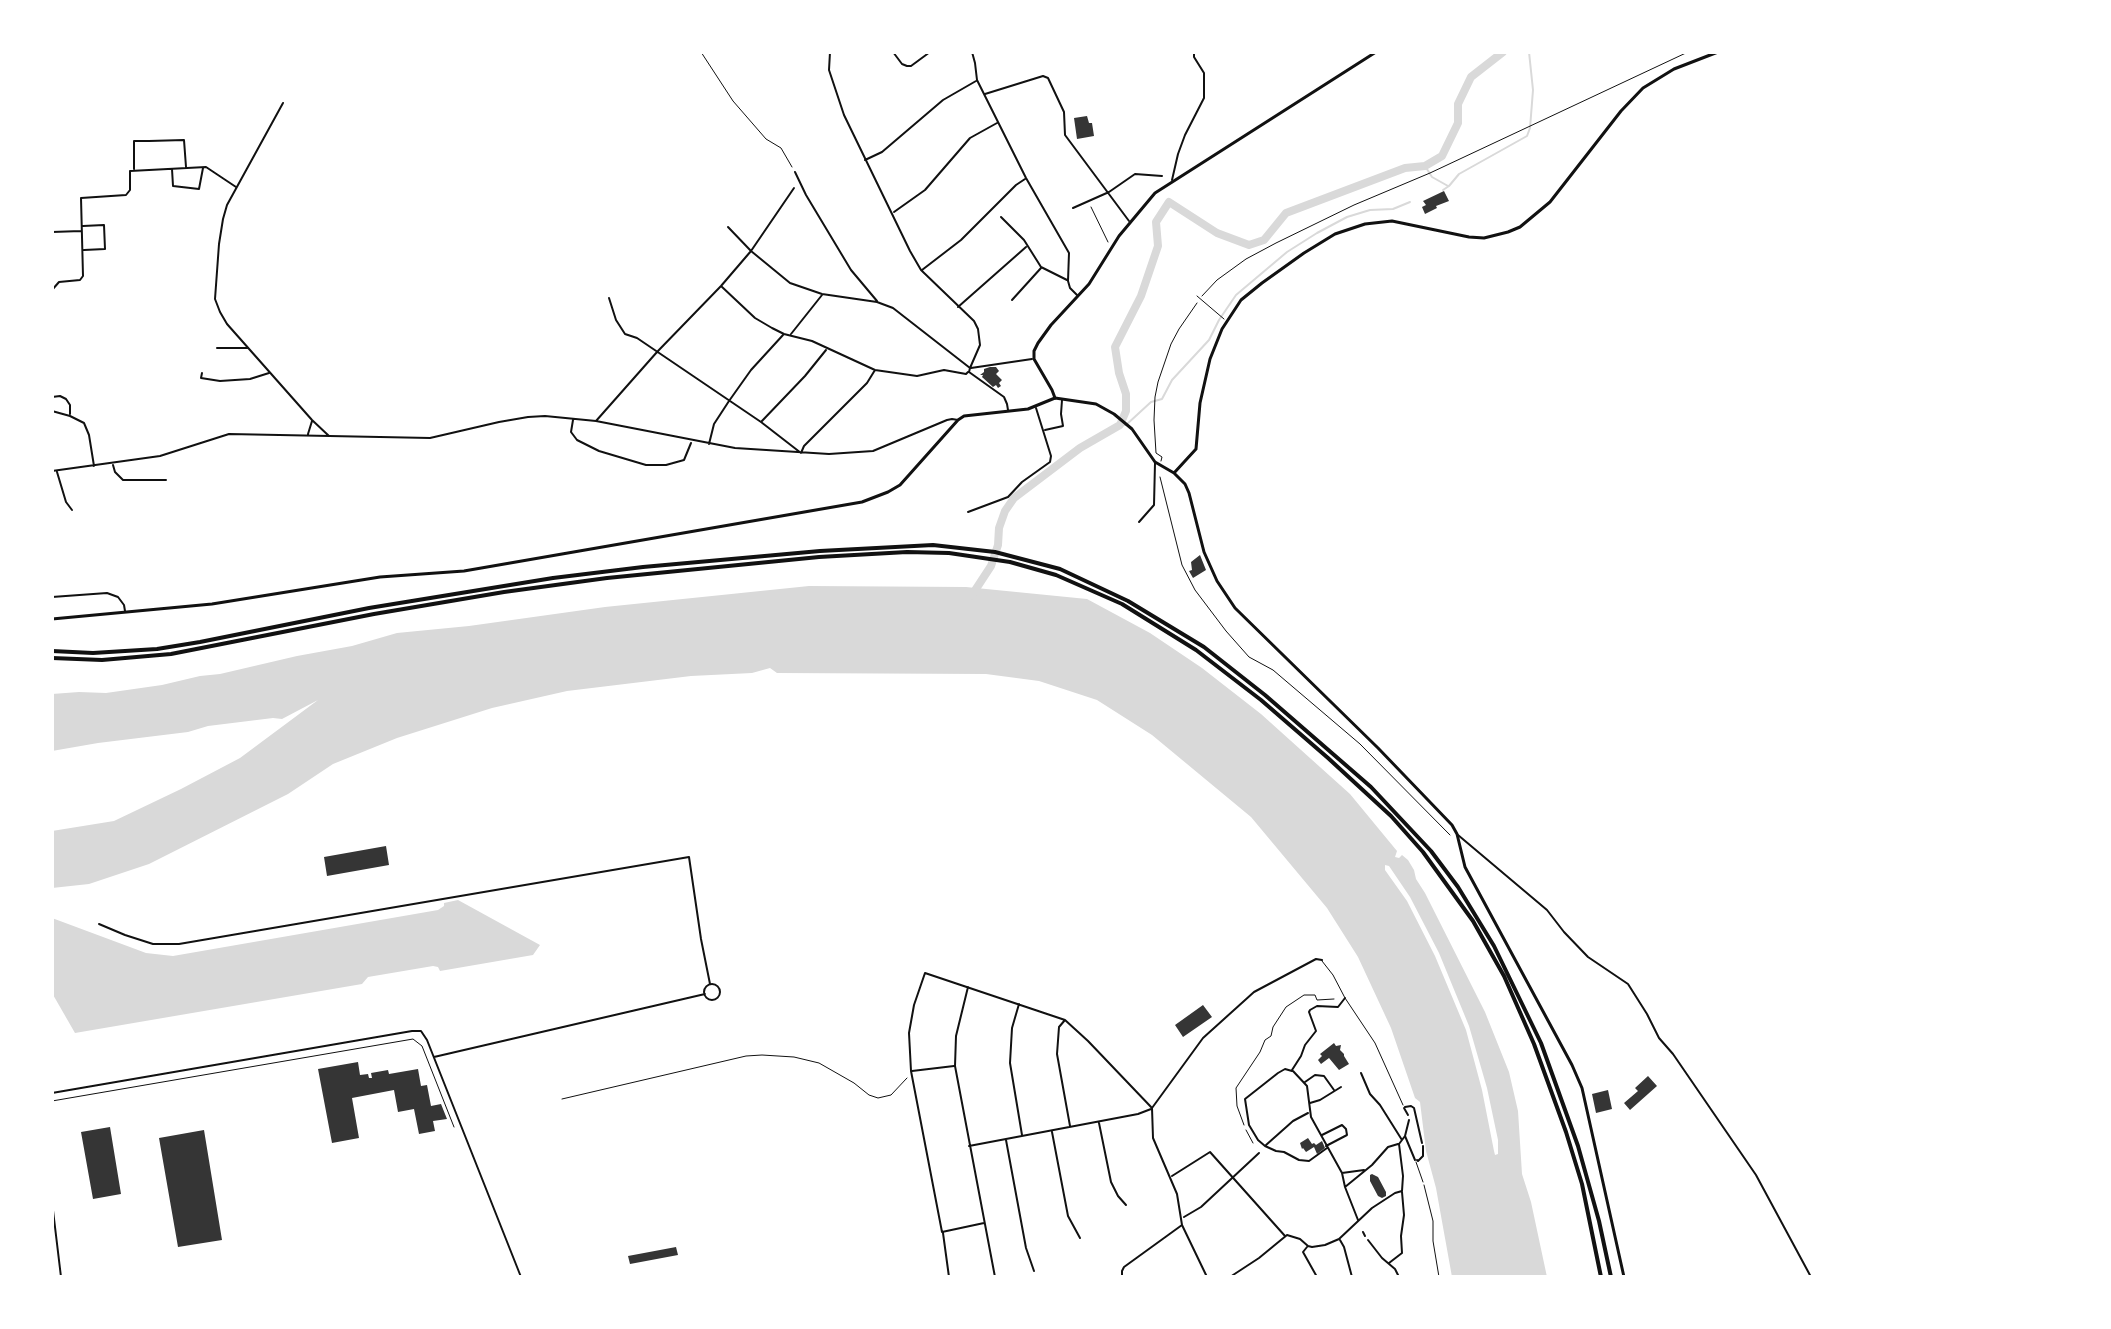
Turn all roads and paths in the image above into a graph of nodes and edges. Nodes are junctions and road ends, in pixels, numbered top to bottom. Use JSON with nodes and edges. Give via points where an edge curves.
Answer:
{"nodes":[{"id":1,"x":701,"y":52,"type":"edge"},
{"id":2,"x":830,"y":52,"type":"edge"},
{"id":3,"x":893,"y":52,"type":"edge"},
{"id":4,"x":930,"y":52,"type":"edge"},
{"id":5,"x":972,"y":52,"type":"edge"},
{"id":6,"x":1194,"y":52,"type":"edge"},
{"id":7,"x":1376,"y":52,"type":"edge"},
{"id":8,"x":1688,"y":52,"type":"edge"},
{"id":9,"x":1718,"y":52,"type":"edge"},
{"id":10,"x":977,"y":80,"type":"junction"},
{"id":11,"x":984,"y":94,"type":"junction"},
{"id":12,"x":283,"y":103,"type":"dead end"},
{"id":13,"x":998,"y":122,"type":"junction"},
{"id":14,"x":865,"y":160,"type":"junction"},
{"id":15,"x":203,"y":167,"type":"junction"},
{"id":16,"x":186,"y":168,"type":"junction"},
{"id":17,"x":172,"y":169,"type":"junction"},
{"id":18,"x":134,"y":171,"type":"junction"},
{"id":19,"x":795,"y":172,"type":"joint"},
{"id":20,"x":1162,"y":176,"type":"dead end"},
{"id":21,"x":1026,"y":178,"type":"junction"},
{"id":22,"x":1172,"y":181,"type":"junction"},
{"id":23,"x":237,"y":187,"type":"junction"},
{"id":24,"x":794,"y":188,"type":"dead end"},
{"id":25,"x":1109,"y":192,"type":"junction"},
{"id":26,"x":1088,"y":201,"type":"junction"},
{"id":27,"x":1073,"y":208,"type":"dead end"},
{"id":28,"x":892,"y":213,"type":"junction"},
{"id":29,"x":1001,"y":217,"type":"dead end"},
{"id":30,"x":1130,"y":223,"type":"junction"},
{"id":31,"x":82,"y":226,"type":"junction"},
{"id":32,"x":728,"y":227,"type":"dead end"},
{"id":33,"x":82,"y":231,"type":"junction"},
{"id":34,"x":52,"y":232,"type":"edge"},
{"id":35,"x":1027,"y":246,"type":"junction"},
{"id":36,"x":1110,"y":246,"type":"dead end"},
{"id":37,"x":83,"y":250,"type":"junction"},
{"id":38,"x":751,"y":251,"type":"junction"},
{"id":39,"x":1041,"y":267,"type":"junction"},
{"id":40,"x":921,"y":270,"type":"junction"},
{"id":41,"x":1068,"y":281,"type":"junction"},
{"id":42,"x":721,"y":286,"type":"junction"},
{"id":43,"x":52,"y":290,"type":"edge"},
{"id":44,"x":822,"y":294,"type":"junction"},
{"id":45,"x":1078,"y":296,"type":"junction"},
{"id":46,"x":1197,"y":296,"type":"dead end"},
{"id":47,"x":609,"y":298,"type":"dead end"},
{"id":48,"x":1199,"y":299,"type":"junction"},
{"id":49,"x":1012,"y":300,"type":"dead end"},
{"id":50,"x":877,"y":302,"type":"junction"},
{"id":51,"x":957,"y":307,"type":"junction"},
{"id":52,"x":1224,"y":319,"type":"junction"},
{"id":53,"x":784,"y":334,"type":"junction"},
{"id":54,"x":791,"y":335,"type":"junction"},
{"id":55,"x":217,"y":348,"type":"dead end"},
{"id":56,"x":249,"y":348,"type":"junction"},
{"id":57,"x":827,"y":349,"type":"junction"},
{"id":58,"x":657,"y":352,"type":"junction"},
{"id":59,"x":1034,"y":359,"type":"junction"},
{"id":60,"x":875,"y":370,"type":"junction"},
{"id":61,"x":970,"y":370,"type":"junction"},
{"id":62,"x":271,"y":372,"type":"junction"},
{"id":63,"x":202,"y":373,"type":"dead end"},
{"id":64,"x":52,"y":397,"type":"edge"},
{"id":65,"x":1055,"y":398,"type":"junction"},
{"id":66,"x":1062,"y":399,"type":"junction"},
{"id":67,"x":729,"y":401,"type":"junction"},
{"id":68,"x":1036,"y":407,"type":"junction"},
{"id":69,"x":52,"y":411,"type":"edge"},
{"id":70,"x":1008,"y":411,"type":"junction"},
{"id":71,"x":70,"y":416,"type":"junction"},
{"id":72,"x":574,"y":419,"type":"junction"},
{"id":73,"x":312,"y":420,"type":"junction"},
{"id":74,"x":958,"y":420,"type":"junction"},
{"id":75,"x":596,"y":421,"type":"junction"},
{"id":76,"x":761,"y":422,"type":"junction"},
{"id":77,"x":1043,"y":430,"type":"junction"},
{"id":78,"x":308,"y":436,"type":"junction"},
{"id":79,"x":330,"y":437,"type":"junction"},
{"id":80,"x":692,"y":441,"type":"junction"},
{"id":81,"x":709,"y":444,"type":"junction"},
{"id":82,"x":801,"y":453,"type":"junction"},
{"id":83,"x":1156,"y":453,"type":"dead end"},
{"id":84,"x":1155,"y":462,"type":"junction"},
{"id":85,"x":113,"y":463,"type":"junction"},
{"id":86,"x":94,"y":466,"type":"junction"},
{"id":87,"x":54,"y":471,"type":"edge"},
{"id":88,"x":1159,"y":471,"type":"dead end"},
{"id":89,"x":1174,"y":473,"type":"junction"},
{"id":90,"x":166,"y":480,"type":"dead end"},
{"id":91,"x":72,"y":510,"type":"dead end"},
{"id":92,"x":968,"y":512,"type":"dead end"},
{"id":93,"x":1139,"y":522,"type":"dead end"},
{"id":94,"x":52,"y":597,"type":"edge"},
{"id":95,"x":125,"y":612,"type":"junction"},
{"id":96,"x":52,"y":619,"type":"edge"},
{"id":97,"x":52,"y":651,"type":"edge"},
{"id":98,"x":52,"y":658,"type":"edge"},
{"id":99,"x":1457,"y":834,"type":"junction"},
{"id":100,"x":99,"y":924,"type":"dead end"},
{"id":101,"x":1322,"y":960,"type":"joint"},
{"id":102,"x":710,"y":984,"type":"junction"},
{"id":103,"x":968,"y":987,"type":"junction"},
{"id":104,"x":705,"y":994,"type":"junction"},
{"id":105,"x":1345,"y":998,"type":"junction"},
{"id":106,"x":1334,"y":999,"type":"dead end"},
{"id":107,"x":1019,"y":1004,"type":"junction"},
{"id":108,"x":1065,"y":1020,"type":"junction"},
{"id":109,"x":434,"y":1057,"type":"junction"},
{"id":110,"x":955,"y":1066,"type":"junction"},
{"id":111,"x":911,"y":1071,"type":"junction"},
{"id":112,"x":1292,"y":1071,"type":"junction"},
{"id":113,"x":1361,"y":1073,"type":"dead end"},
{"id":114,"x":1304,"y":1083,"type":"junction"},
{"id":115,"x":1341,"y":1087,"type":"dead end"},
{"id":116,"x":1334,"y":1090,"type":"junction"},
{"id":117,"x":52,"y":1093,"type":"edge"},
{"id":118,"x":562,"y":1099,"type":"dead end"},
{"id":119,"x":52,"y":1101,"type":"edge"},
{"id":120,"x":1309,"y":1104,"type":"junction"},
{"id":121,"x":1152,"y":1108,"type":"junction"},
{"id":122,"x":1404,"y":1108,"type":"junction"},
{"id":123,"x":1310,"y":1113,"type":"junction"},
{"id":124,"x":1408,"y":1115,"type":"dead end"},
{"id":125,"x":1409,"y":1120,"type":"dead end"},
{"id":126,"x":1099,"y":1121,"type":"junction"},
{"id":127,"x":460,"y":1124,"type":"junction"},
{"id":128,"x":1071,"y":1127,"type":"junction"},
{"id":129,"x":1052,"y":1130,"type":"junction"},
{"id":130,"x":1321,"y":1135,"type":"junction"},
{"id":131,"x":1022,"y":1136,"type":"junction"},
{"id":132,"x":1405,"y":1136,"type":"junction"},
{"id":133,"x":1005,"y":1139,"type":"junction"},
{"id":134,"x":1402,"y":1140,"type":"junction"},
{"id":135,"x":1253,"y":1142,"type":"dead end"},
{"id":136,"x":1399,"y":1144,"type":"junction"},
{"id":137,"x":969,"y":1146,"type":"junction"},
{"id":138,"x":1264,"y":1146,"type":"junction"},
{"id":139,"x":1326,"y":1147,"type":"junction"},
{"id":140,"x":1259,"y":1153,"type":"dead end"},
{"id":141,"x":1415,"y":1160,"type":"junction"},
{"id":142,"x":1365,"y":1170,"type":"junction"},
{"id":143,"x":1342,"y":1173,"type":"junction"},
{"id":144,"x":1171,"y":1177,"type":"junction"},
{"id":145,"x":1232,"y":1179,"type":"junction"},
{"id":146,"x":1423,"y":1182,"type":"joint"},
{"id":147,"x":1345,"y":1187,"type":"junction"},
{"id":148,"x":1402,"y":1191,"type":"junction"},
{"id":149,"x":52,"y":1202,"type":"edge"},
{"id":150,"x":1126,"y":1205,"type":"dead end"},
{"id":151,"x":1182,"y":1219,"type":"junction"},
{"id":152,"x":1359,"y":1221,"type":"junction"},
{"id":153,"x":984,"y":1223,"type":"junction"},
{"id":154,"x":1182,"y":1225,"type":"junction"},
{"id":155,"x":942,"y":1232,"type":"junction"},
{"id":156,"x":1285,"y":1236,"type":"junction"},
{"id":157,"x":1080,"y":1238,"type":"dead end"},
{"id":158,"x":1339,"y":1239,"type":"junction"},
{"id":159,"x":1368,"y":1240,"type":"dead end"},
{"id":160,"x":1308,"y":1246,"type":"junction"},
{"id":161,"x":1389,"y":1263,"type":"junction"},
{"id":162,"x":1034,"y":1271,"type":"dead end"},
{"id":163,"x":59,"y":1277,"type":"edge"},
{"id":164,"x":521,"y":1277,"type":"edge"},
{"id":165,"x":949,"y":1277,"type":"edge"},
{"id":166,"x":995,"y":1277,"type":"edge"},
{"id":167,"x":1122,"y":1277,"type":"edge"},
{"id":168,"x":1207,"y":1277,"type":"edge"},
{"id":169,"x":1230,"y":1277,"type":"edge"},
{"id":170,"x":1317,"y":1277,"type":"edge"},
{"id":171,"x":1352,"y":1277,"type":"edge"},
{"id":172,"x":1399,"y":1277,"type":"edge"},
{"id":173,"x":1439,"y":1277,"type":"edge"},
{"id":174,"x":1601,"y":1277,"type":"edge"},
{"id":175,"x":1611,"y":1277,"type":"edge"},
{"id":176,"x":1624,"y":1277,"type":"edge"},
{"id":177,"x":1811,"y":1277,"type":"edge"}],
"edges":[{"from":1,"to":19,"type":"path","via":[[733,101],[766,139],[781,148]]},
{"from":2,"to":14,"type":"street","via":[[829,70]]},
{"from":3,"to":4,"type":"street","via":[[911,66]]},
{"from":5,"to":10,"type":"street"},
{"from":6,"to":22,"type":"street","via":[[1204,73],[1204,98],[1181,145]]},
{"from":7,"to":22,"type":"main road"},
{"from":8,"to":48,"type":"path","via":[[1253,255]]},
{"from":9,"to":52,"type":"main road","via":[[1643,88],[1550,202],[1520,227],[1484,238],[1392,221],[1352,227],[1262,283]]},
{"from":10,"to":11,"type":"street"},
{"from":10,"to":14,"type":"street"},
{"from":11,"to":13,"type":"street"},
{"from":11,"to":25,"type":"street","via":[[1048,78],[1064,112],[1065,135]]},
{"from":12,"to":23,"type":"street"},
{"from":13,"to":21,"type":"street"},
{"from":13,"to":28,"type":"street","via":[[970,138],[925,190]]},
{"from":14,"to":28,"type":"street"},
{"from":15,"to":16,"type":"street"},
{"from":15,"to":17,"type":"street","via":[[199,189],[173,186]]},
{"from":15,"to":23,"type":"street"},
{"from":16,"to":17,"type":"street"},
{"from":16,"to":18,"type":"street","via":[[184,140],[134,141]]},
{"from":17,"to":18,"type":"street"},
{"from":18,"to":31,"type":"street","via":[[128,195],[81,198]]},
{"from":19,"to":50,"type":"street","via":[[851,270]]},
{"from":20,"to":25,"type":"street","via":[[1135,174]]},
{"from":21,"to":40,"type":"street"},
{"from":21,"to":41,"type":"street","via":[[1069,253]]},
{"from":22,"to":30,"type":"main road"},
{"from":23,"to":56,"type":"street","via":[[223,219],[215,299],[227,324]]},
{"from":24,"to":38,"type":"street"},
{"from":25,"to":26,"type":"street"},
{"from":25,"to":30,"type":"street"},
{"from":26,"to":27,"type":"street"},
{"from":26,"to":36,"type":"path"},
{"from":28,"to":40,"type":"street"},
{"from":29,"to":35,"type":"street"},
{"from":30,"to":45,"type":"main road"},
{"from":31,"to":33,"type":"street"},
{"from":31,"to":37,"type":"street","via":[[104,225],[105,249]]},
{"from":32,"to":38,"type":"street"},
{"from":33,"to":34,"type":"street"},
{"from":33,"to":37,"type":"street"},
{"from":35,"to":39,"type":"street"},
{"from":35,"to":51,"type":"street"},
{"from":37,"to":43,"type":"street","via":[[83,277],[59,282]]},
{"from":38,"to":42,"type":"street"},
{"from":38,"to":44,"type":"street","via":[[790,283]]},
{"from":39,"to":41,"type":"street"},
{"from":39,"to":49,"type":"street"},
{"from":40,"to":51,"type":"street"},
{"from":41,"to":45,"type":"street"},
{"from":42,"to":53,"type":"street","via":[[755,318]]},
{"from":42,"to":58,"type":"street"},
{"from":44,"to":50,"type":"street"},
{"from":44,"to":54,"type":"street"},
{"from":45,"to":59,"type":"main road","via":[[1040,338]]},
{"from":46,"to":48,"type":"lane"},
{"from":47,"to":58,"type":"street","via":[[625,334]]},
{"from":48,"to":52,"type":"lane"},
{"from":48,"to":83,"type":"path","via":[[1171,344],[1158,382]]},
{"from":50,"to":61,"type":"street","via":[[893,308]]},
{"from":51,"to":61,"type":"street","via":[[974,321],[980,335]]},
{"from":52,"to":89,"type":"main road","via":[[1200,403],[1196,449]]},
{"from":53,"to":54,"type":"street"},
{"from":53,"to":67,"type":"street"},
{"from":54,"to":57,"type":"street"},
{"from":55,"to":56,"type":"street"},
{"from":56,"to":62,"type":"street"},
{"from":57,"to":60,"type":"street"},
{"from":57,"to":76,"type":"street"},
{"from":58,"to":67,"type":"street"},
{"from":58,"to":75,"type":"street"},
{"from":59,"to":61,"type":"street"},
{"from":59,"to":65,"type":"main road"},
{"from":60,"to":61,"type":"street","via":[[917,376]]},
{"from":60,"to":82,"type":"street"},
{"from":61,"to":70,"type":"street","via":[[1004,397]]},
{"from":62,"to":63,"type":"street","via":[[220,381],[201,378]]},
{"from":62,"to":73,"type":"street"},
{"from":64,"to":71,"type":"street","via":[[66,399]]},
{"from":65,"to":66,"type":"main road"},
{"from":65,"to":68,"type":"main road"},
{"from":66,"to":77,"type":"street","via":[[1063,426]]},
{"from":66,"to":84,"type":"main road","via":[[1084,401],[1114,414]]},
{"from":67,"to":76,"type":"street"},
{"from":67,"to":81,"type":"street"},
{"from":68,"to":70,"type":"main road"},
{"from":68,"to":77,"type":"street"},
{"from":69,"to":71,"type":"street"},
{"from":70,"to":74,"type":"main road"},
{"from":71,"to":86,"type":"street","via":[[87,427]]},
{"from":72,"to":75,"type":"street"},
{"from":72,"to":79,"type":"street","via":[[528,417],[430,438]]},
{"from":72,"to":80,"type":"street","via":[[571,432],[577,440],[646,465],[684,460]]},
{"from":73,"to":78,"type":"street"},
{"from":73,"to":79,"type":"street"},
{"from":74,"to":82,"type":"street","via":[[873,451]]},
{"from":74,"to":95,"type":"main road","via":[[900,485],[862,502],[464,571],[380,577]]},
{"from":75,"to":80,"type":"street"},
{"from":76,"to":82,"type":"street"},
{"from":77,"to":92,"type":"street","via":[[1050,462],[1008,497]]},
{"from":78,"to":79,"type":"street"},
{"from":78,"to":85,"type":"street","via":[[229,434],[160,456]]},
{"from":80,"to":81,"type":"street"},
{"from":81,"to":82,"type":"street"},
{"from":84,"to":89,"type":"main road"},
{"from":84,"to":93,"type":"street","via":[[1154,505]]},
{"from":85,"to":86,"type":"street"},
{"from":85,"to":90,"type":"street","via":[[123,480]]},
{"from":86,"to":87,"type":"street"},
{"from":87,"to":91,"type":"street"},
{"from":88,"to":99,"type":"path","via":[[1189,580],[1226,631],[1249,657],[1273,670],[1360,744],[1444,830]]},
{"from":89,"to":99,"type":"main road","via":[[1187,486],[1204,552],[1235,608],[1389,759]]},
{"from":94,"to":95,"type":"street","via":[[107,593],[118,597]]},
{"from":95,"to":96,"type":"main road"},
{"from":97,"to":175,"type":"highway","via":[[174,647],[458,592],[643,567],[879,547],[980,550],[1060,569],[1153,614],[1204,647],[1362,778],[1431,851],[1494,946],[1541,1043],[1578,1146]]},
{"from":98,"to":174,"type":"highway","via":[[171,654],[456,600],[607,578],[865,554],[976,556],[1056,575],[1149,620],[1196,650],[1328,758],[1423,852],[1473,921],[1534,1044],[1582,1184]]},
{"from":99,"to":176,"type":"main road","via":[[1465,867],[1582,1088]]},
{"from":99,"to":177,"type":"street","via":[[1547,910],[1588,957],[1628,984],[1659,1038],[1750,1165]]},
{"from":100,"to":102,"type":"street","via":[[153,944],[179,944],[689,857]]},
{"from":101,"to":105,"type":"lane"},
{"from":101,"to":121,"type":"street","via":[[1254,992],[1203,1038]]},
{"from":102,"to":104,"type":"street"},
{"from":102,"to":104,"type":"street","via":[[719,987],[719,996],[712,1000]]},
{"from":103,"to":107,"type":"street"},
{"from":103,"to":110,"type":"street"},
{"from":103,"to":111,"type":"street","via":[[925,973],[909,1033]]},
{"from":104,"to":109,"type":"street"},
{"from":105,"to":112,"type":"street","via":[[1338,1007],[1310,1010],[1316,1031]]},
{"from":105,"to":122,"type":"lane","via":[[1375,1043]]},
{"from":106,"to":135,"type":"path","via":[[1304,995],[1286,1007],[1236,1088],[1237,1106]]},
{"from":107,"to":108,"type":"street"},
{"from":107,"to":131,"type":"street","via":[[1010,1063]]},
{"from":108,"to":121,"type":"street"},
{"from":108,"to":128,"type":"street","via":[[1059,1027],[1057,1054]]},
{"from":109,"to":117,"type":"street","via":[[426,1036],[412,1031]]},
{"from":109,"to":127,"type":"street"},
{"from":110,"to":111,"type":"street"},
{"from":110,"to":137,"type":"street"},
{"from":111,"to":118,"type":"path","via":[[891,1095],[878,1098],[819,1063],[746,1056]]},
{"from":111,"to":155,"type":"street"},
{"from":112,"to":114,"type":"street"},
{"from":112,"to":138,"type":"street","via":[[1278,1073],[1245,1099],[1249,1125]]},
{"from":113,"to":134,"type":"street"},
{"from":114,"to":116,"type":"street","via":[[1324,1076]]},
{"from":114,"to":120,"type":"street"},
{"from":115,"to":116,"type":"street"},
{"from":116,"to":120,"type":"street"},
{"from":119,"to":127,"type":"path","via":[[413,1039],[422,1046],[453,1127]]},
{"from":120,"to":123,"type":"street"},
{"from":121,"to":126,"type":"street"},
{"from":121,"to":144,"type":"street","via":[[1152,1135]]},
{"from":122,"to":124,"type":"street"},
{"from":122,"to":141,"type":"street","via":[[1414,1108],[1423,1144],[1423,1156]]},
{"from":123,"to":130,"type":"street"},
{"from":123,"to":138,"type":"street"},
{"from":125,"to":132,"type":"street"},
{"from":126,"to":128,"type":"street"},
{"from":126,"to":150,"type":"street","via":[[1111,1182]]},
{"from":127,"to":164,"type":"street"},
{"from":128,"to":129,"type":"street"},
{"from":129,"to":131,"type":"street"},
{"from":129,"to":157,"type":"street","via":[[1068,1216]]},
{"from":130,"to":139,"type":"street"},
{"from":130,"to":139,"type":"street","via":[[1342,1125],[1346,1129],[1347,1135]]},
{"from":131,"to":133,"type":"street"},
{"from":132,"to":134,"type":"street"},
{"from":132,"to":141,"type":"street"},
{"from":133,"to":137,"type":"street"},
{"from":133,"to":162,"type":"street"},
{"from":134,"to":136,"type":"street"},
{"from":136,"to":142,"type":"street","via":[[1388,1147]]},
{"from":136,"to":148,"type":"street"},
{"from":137,"to":153,"type":"street"},
{"from":138,"to":139,"type":"street","via":[[1305,1162]]},
{"from":139,"to":143,"type":"street"},
{"from":140,"to":145,"type":"street"},
{"from":141,"to":146,"type":"lane"},
{"from":142,"to":143,"type":"street"},
{"from":142,"to":147,"type":"street"},
{"from":143,"to":147,"type":"street"},
{"from":144,"to":145,"type":"street","via":[[1210,1152]]},
{"from":144,"to":151,"type":"street"},
{"from":145,"to":151,"type":"street"},
{"from":145,"to":156,"type":"street"},
{"from":146,"to":173,"type":"path"},
{"from":147,"to":152,"type":"street"},
{"from":148,"to":152,"type":"street"},
{"from":148,"to":161,"type":"street","via":[[1402,1253]]},
{"from":149,"to":163,"type":"street"},
{"from":151,"to":154,"type":"street"},
{"from":152,"to":158,"type":"street"},
{"from":153,"to":155,"type":"street"},
{"from":153,"to":166,"type":"street"},
{"from":154,"to":167,"type":"street","via":[[1124,1267]]},
{"from":154,"to":168,"type":"street"},
{"from":155,"to":165,"type":"street"},
{"from":156,"to":160,"type":"street"},
{"from":156,"to":169,"type":"street"},
{"from":158,"to":160,"type":"street"},
{"from":158,"to":171,"type":"street"},
{"from":159,"to":161,"type":"street"},
{"from":160,"to":170,"type":"street","via":[[1303,1252]]},
{"from":161,"to":172,"type":"street"}]}
